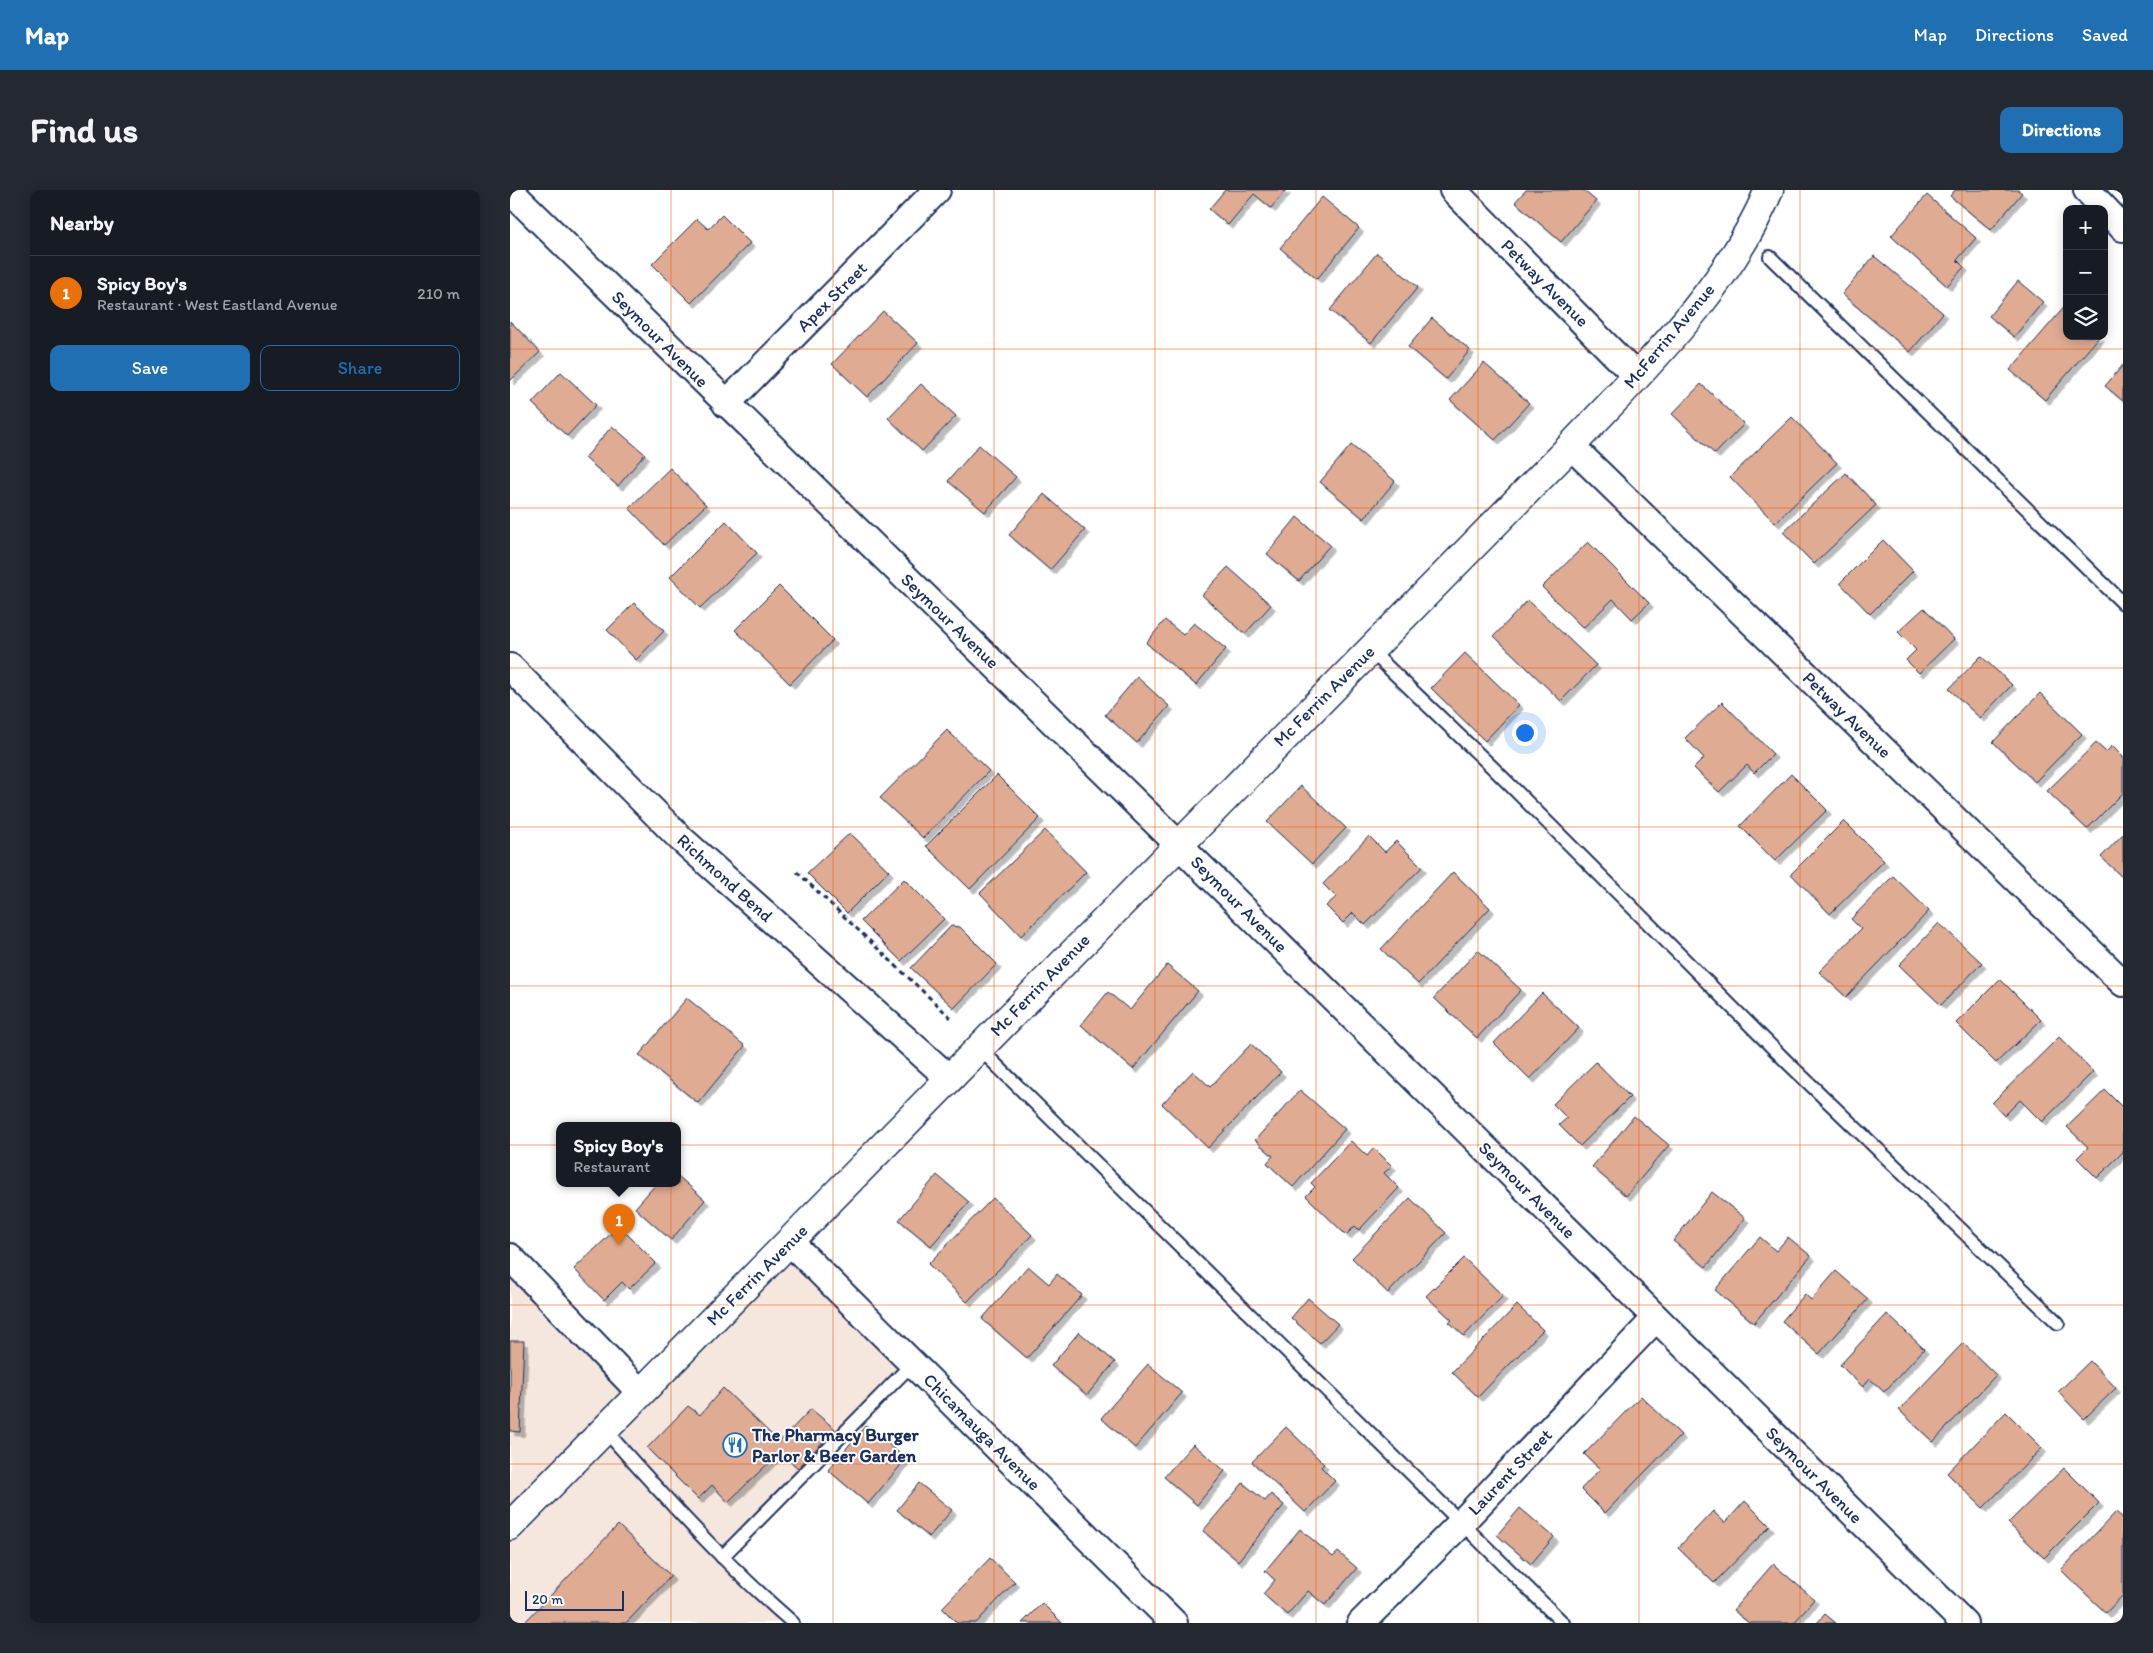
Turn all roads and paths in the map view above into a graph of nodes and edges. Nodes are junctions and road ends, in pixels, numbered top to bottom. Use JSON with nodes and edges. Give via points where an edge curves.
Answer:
{"nodes":[{"id":1,"x":937,"y":190,"type":"edge"},
{"id":2,"x":1453,"y":190,"type":"edge"},
{"id":3,"x":1769,"y":190,"type":"edge"},
{"id":4,"x":2087,"y":190,"type":"edge"},
{"id":5,"x":510,"y":191,"type":"edge"},
{"id":6,"x":2123,"y":228,"type":"edge"},
{"id":7,"x":1770,"y":256,"type":"dead end"},
{"id":8,"x":1636,"y":376,"type":"junction"},
{"id":9,"x":726,"y":404,"type":"junction"},
{"id":10,"x":1571,"y":446,"type":"junction"},
{"id":11,"x":2123,"y":603,"type":"edge"},
{"id":12,"x":1370,"y":650,"type":"junction"},
{"id":13,"x":510,"y":667,"type":"edge"},
{"id":14,"x":1178,"y":844,"type":"junction"},
{"id":15,"x":797,"y":872,"type":"dead end"},
{"id":16,"x":2123,"y":984,"type":"edge"},
{"id":17,"x":951,"y":1018,"type":"dead end"},
{"id":18,"x":979,"y":1048,"type":"junction"},
{"id":19,"x":950,"y":1078,"type":"junction"},
{"id":20,"x":790,"y":1242,"type":"junction"},
{"id":21,"x":510,"y":1257,"type":"edge"},
{"id":22,"x":1656,"y":1318,"type":"junction"},
{"id":23,"x":2058,"y":1323,"type":"dead end"},
{"id":24,"x":913,"y":1363,"type":"junction"},
{"id":25,"x":640,"y":1392,"type":"junction"},
{"id":26,"x":605,"y":1430,"type":"junction"},
{"id":27,"x":1461,"y":1523,"type":"junction"},
{"id":28,"x":510,"y":1526,"type":"edge"},
{"id":29,"x":722,"y":1557,"type":"junction"},
{"id":30,"x":793,"y":1623,"type":"edge"},
{"id":31,"x":1174,"y":1623,"type":"edge"},
{"id":32,"x":1361,"y":1623,"type":"edge"},
{"id":33,"x":1563,"y":1623,"type":"edge"},
{"id":34,"x":1964,"y":1623,"type":"edge"}],
"edges":[{"from":1,"to":9,"type":"street","name":"Apex Street"},
{"from":2,"to":8,"type":"street","name":"Petway Avenue"},
{"from":3,"to":8,"type":"street","name":"McFerrin Avenue","via":[[1757,219],[1699,305]]},
{"from":4,"to":6,"type":"street"},
{"from":5,"to":9,"type":"street","name":"Seymour Avenue"},
{"from":7,"to":11,"type":"lane"},
{"from":8,"to":10,"type":"street","name":"McFerrin Avenue"},
{"from":9,"to":14,"type":"street","name":"Seymour Avenue"},
{"from":10,"to":12,"type":"street","name":"Mc Ferrin Avenue"},
{"from":10,"to":16,"type":"street","name":"Petway Avenue"},
{"from":12,"to":14,"type":"street","name":"Mc Ferrin Avenue"},
{"from":12,"to":23,"type":"lane","via":[[1787,1062]]},
{"from":13,"to":19,"type":"street","name":"Richmond Bend","via":[[680,838]]},
{"from":14,"to":18,"type":"street","name":"Mc Ferrin Avenue"},
{"from":14,"to":22,"type":"street","name":"Seymour Avenue"},
{"from":15,"to":17,"type":"path"},
{"from":18,"to":19,"type":"street","name":"Mc Ferrin Avenue"},
{"from":18,"to":27,"type":"lane"},
{"from":19,"to":20,"type":"street","name":"Mc Ferrin Avenue"},
{"from":20,"to":24,"type":"street","name":"Chicamauga Avenue"},
{"from":20,"to":25,"type":"street","name":"Mc Ferrin Avenue"},
{"from":21,"to":25,"type":"street"},
{"from":22,"to":27,"type":"street","name":"Laurent Street"},
{"from":22,"to":34,"type":"street","name":"Seymour Avenue"},
{"from":24,"to":29,"type":"lane"},
{"from":24,"to":31,"type":"street","name":"Chicamauga Avenue"},
{"from":25,"to":26,"type":"street","name":"Mc Ferrin Avenue"},
{"from":26,"to":28,"type":"street","name":"Mc Ferrin Avenue"},
{"from":26,"to":29,"type":"lane"},
{"from":27,"to":32,"type":"street","name":"Laurent Street"},
{"from":27,"to":33,"type":"lane"},
{"from":29,"to":30,"type":"lane"}]}
